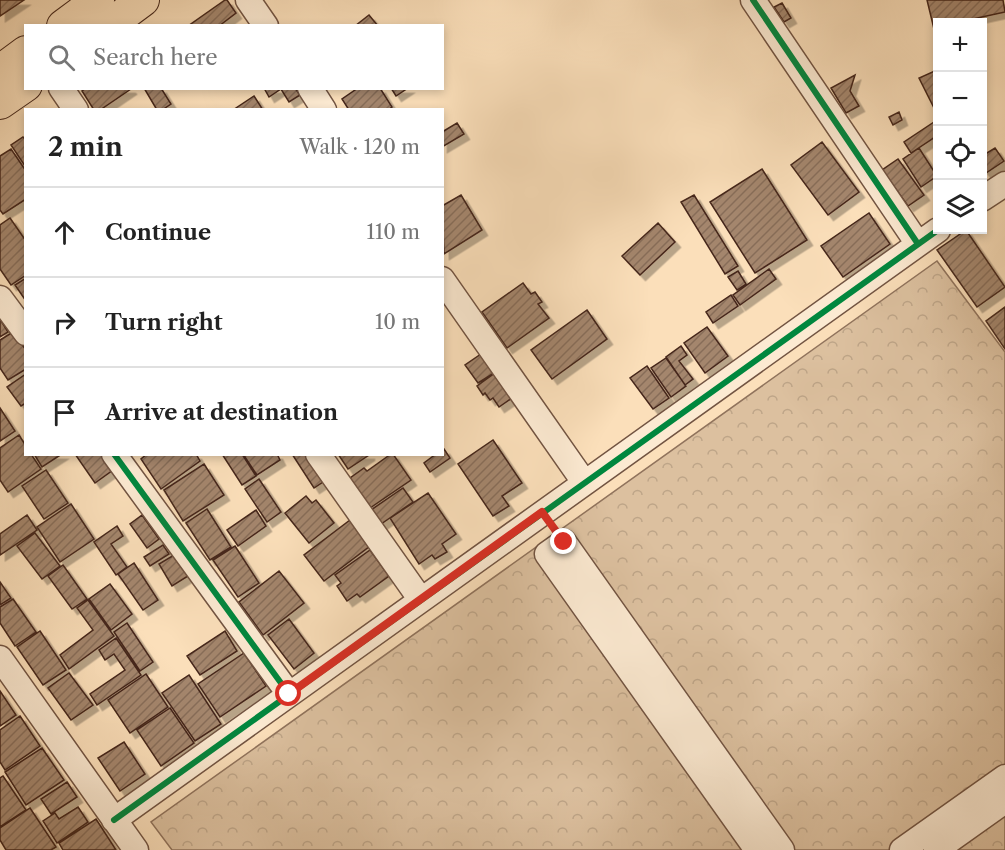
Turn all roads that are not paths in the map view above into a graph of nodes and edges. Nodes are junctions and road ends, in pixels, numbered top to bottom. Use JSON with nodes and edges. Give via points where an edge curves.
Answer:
{"nodes":[{"id":1,"x":98,"y":0,"type":"edge"},
{"id":2,"x":143,"y":0,"type":"edge"},
{"id":3,"x":248,"y":0,"type":"edge"},
{"id":4,"x":753,"y":0,"type":"edge"},
{"id":5,"x":66,"y":24,"type":"edge"},
{"id":6,"x":111,"y":24,"type":"edge"},
{"id":7,"x":265,"y":24,"type":"edge"},
{"id":8,"x":24,"y":53,"type":"edge"},
{"id":9,"x":0,"y":71,"type":"edge"},
{"id":10,"x":24,"y":86,"type":"edge"},
{"id":11,"x":62,"y":90,"type":"edge"},
{"id":12,"x":311,"y":90,"type":"edge"},
{"id":13,"x":0,"y":104,"type":"edge"},
{"id":14,"x":75,"y":108,"type":"edge"},
{"id":15,"x":323,"y":108,"type":"edge"},
{"id":16,"x":1005,"y":184,"type":"edge"},
{"id":17,"x":987,"y":196,"type":"edge"},
{"id":18,"x":933,"y":234,"type":"edge"},
{"id":19,"x":918,"y":244,"type":"junction"},
{"id":20,"x":444,"y":282,"type":"edge"},
{"id":21,"x":0,"y":298,"type":"edge"},
{"id":22,"x":24,"y":330,"type":"edge"},
{"id":23,"x":115,"y":456,"type":"edge"},
{"id":24,"x":319,"y":456,"type":"edge"},
{"id":25,"x":584,"y":482,"type":"junction"},
{"id":26,"x":542,"y":512,"type":"junction"},
{"id":27,"x":564,"y":542,"type":"junction"},
{"id":28,"x":421,"y":600,"type":"junction"},
{"id":29,"x":0,"y":658,"type":"edge"},
{"id":30,"x":289,"y":694,"type":"junction"},
{"id":31,"x":1005,"y":777,"type":"edge"},
{"id":32,"x":1005,"y":801,"type":"edge"},
{"id":33,"x":114,"y":820,"type":"junction"},
{"id":34,"x":136,"y":850,"type":"edge"},
{"id":35,"x":757,"y":850,"type":"edge"},
{"id":36,"x":782,"y":850,"type":"edge"},
{"id":37,"x":902,"y":850,"type":"edge"},
{"id":38,"x":936,"y":850,"type":"edge"}],
"edges":[{"from":1,"to":5,"type":"main road"},
{"from":2,"to":6,"type":"main road"},
{"from":3,"to":7,"type":"street"},
{"from":4,"to":19,"type":"street"},
{"from":8,"to":9,"type":"main road"},
{"from":10,"to":13,"type":"main road"},
{"from":11,"to":14,"type":"street"},
{"from":12,"to":15,"type":"street"},
{"from":16,"to":17,"type":"street"},
{"from":18,"to":19,"type":"street"},
{"from":19,"to":25,"type":"street"},
{"from":20,"to":25,"type":"street"},
{"from":21,"to":22,"type":"street"},
{"from":23,"to":30,"type":"street"},
{"from":24,"to":28,"type":"street"},
{"from":25,"to":26,"type":"street"},
{"from":26,"to":27,"type":"street"},
{"from":26,"to":28,"type":"street"},
{"from":27,"to":35,"type":"street","via":[[547,554]]},
{"from":27,"to":36,"type":"street"},
{"from":28,"to":30,"type":"street"},
{"from":29,"to":33,"type":"street"},
{"from":30,"to":33,"type":"street"},
{"from":31,"to":37,"type":"street"},
{"from":32,"to":38,"type":"street"},
{"from":33,"to":34,"type":"street"}]}
